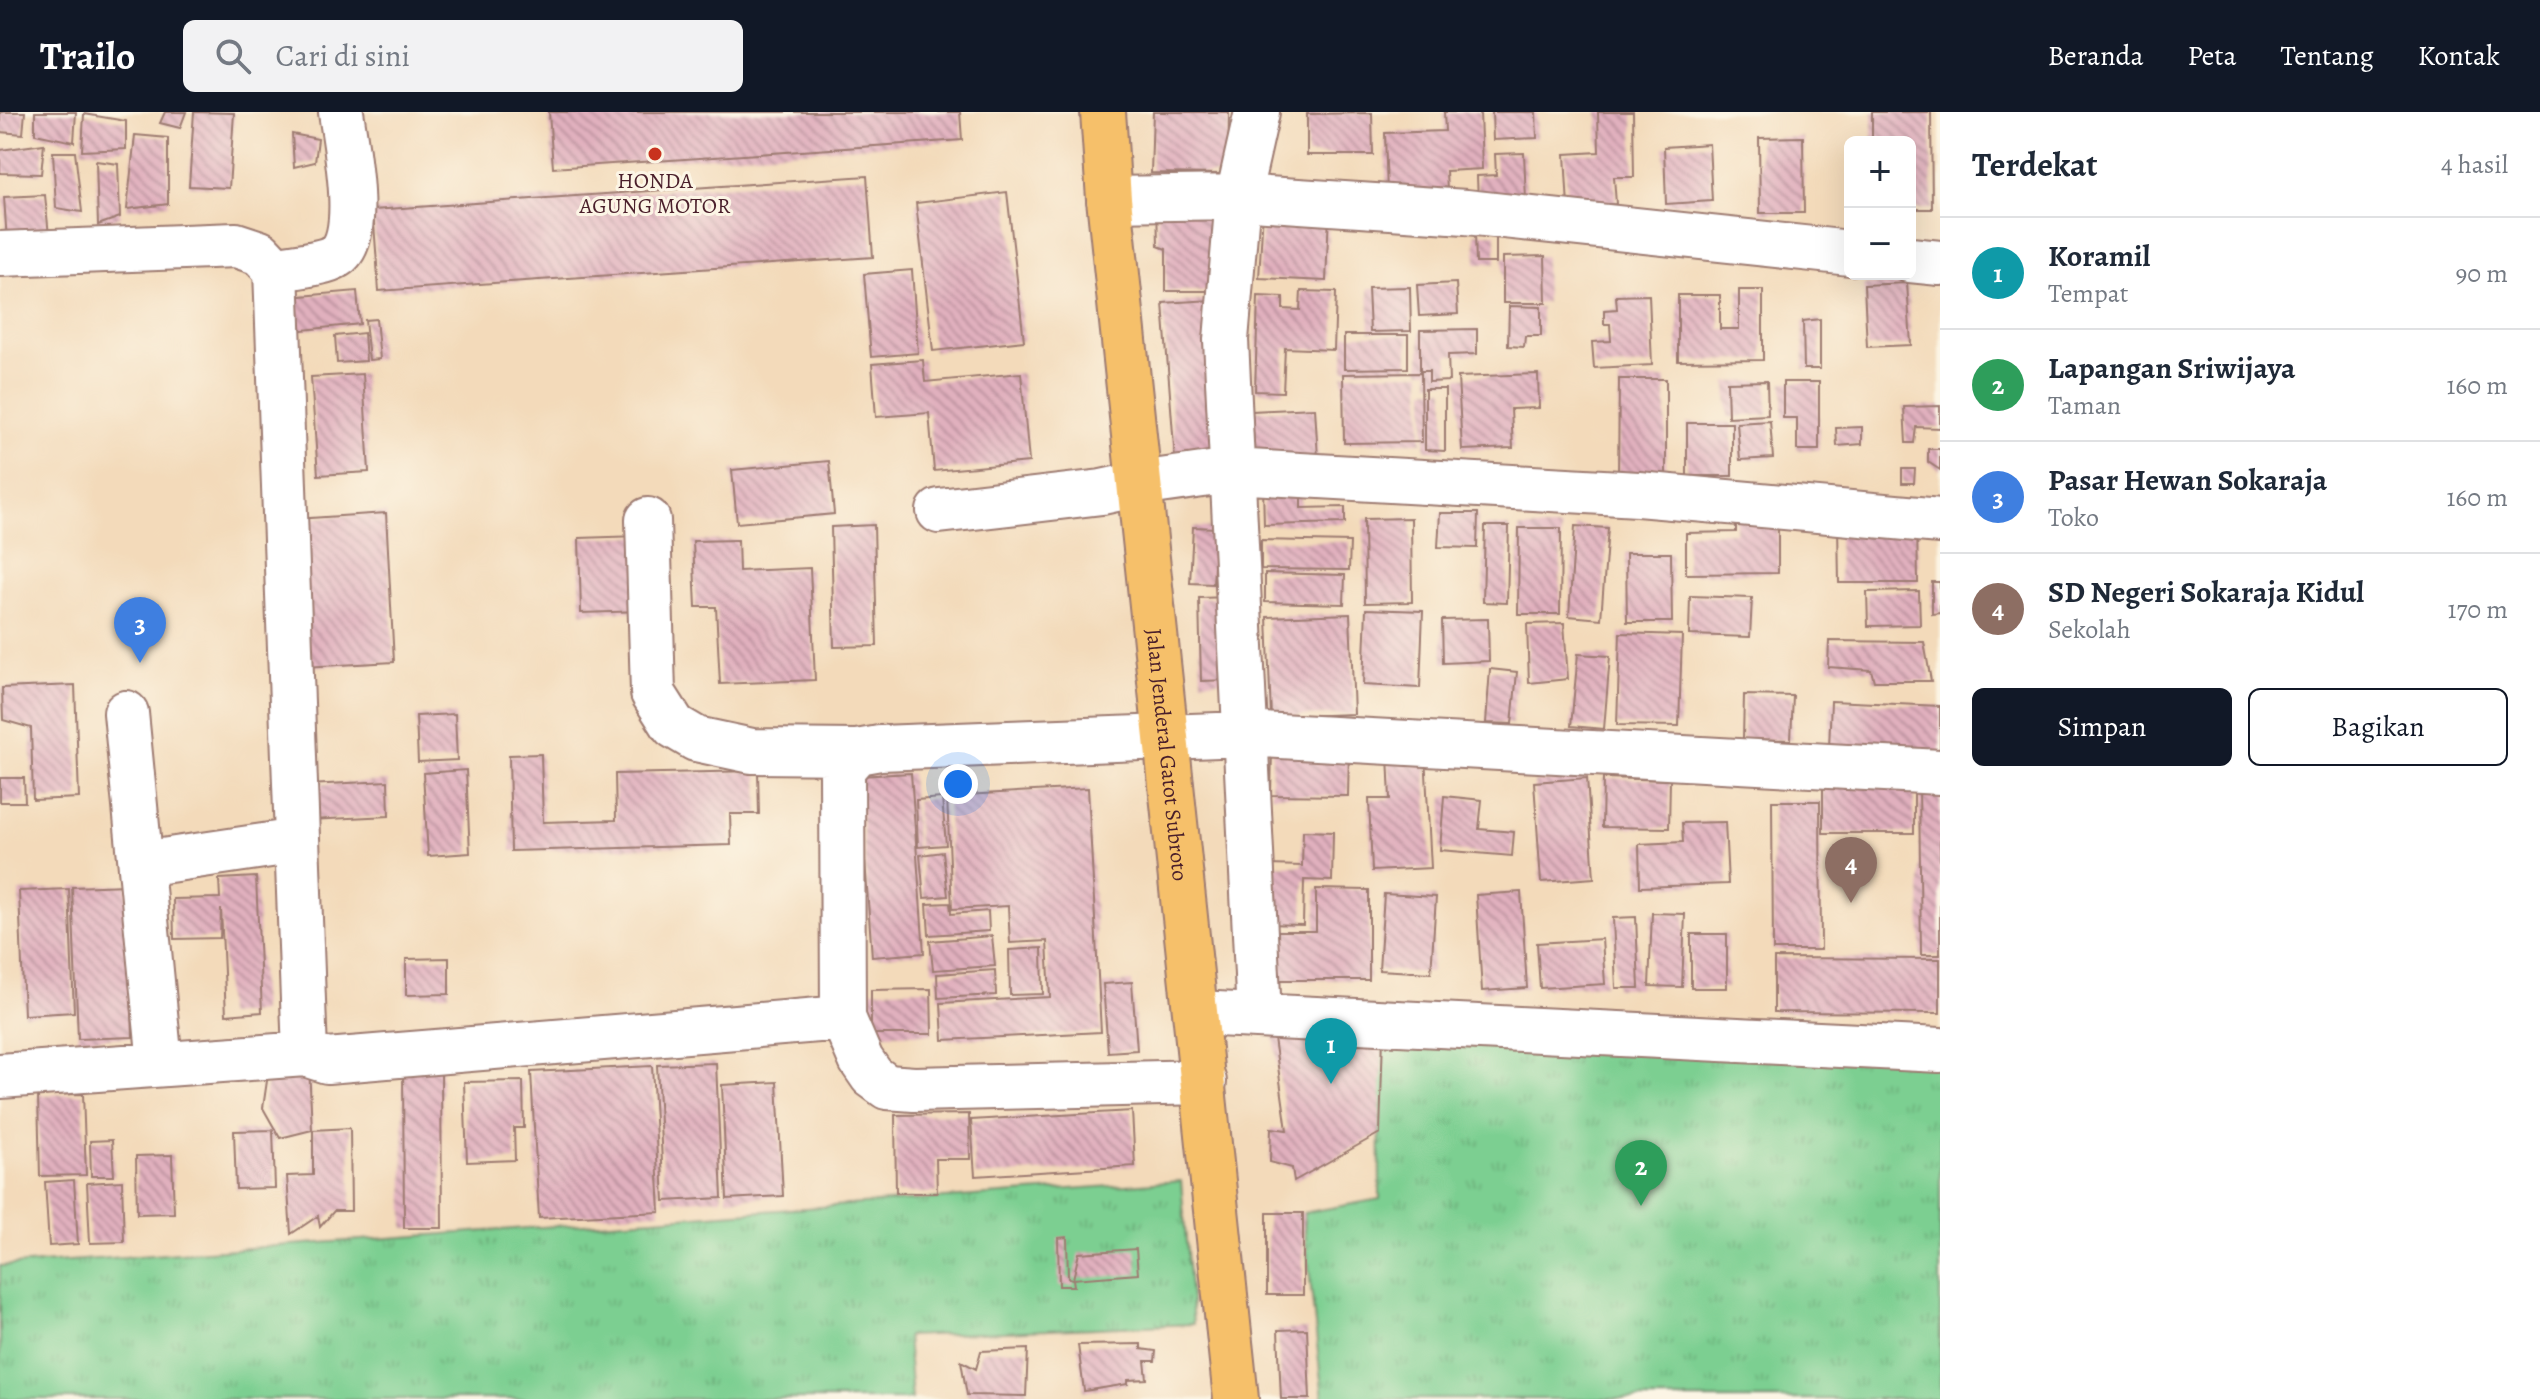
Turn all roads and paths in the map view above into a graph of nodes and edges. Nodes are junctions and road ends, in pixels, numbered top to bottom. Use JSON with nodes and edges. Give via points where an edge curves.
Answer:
{"nodes":[{"id":1,"x":341,"y":112,"type":"edge"},
{"id":2,"x":1103,"y":112,"type":"edge"},
{"id":3,"x":1257,"y":112,"type":"edge"},
{"id":4,"x":1238,"y":197,"type":"junction"},
{"id":5,"x":1109,"y":199,"type":"junction"},
{"id":6,"x":1844,"y":252,"type":"edge"},
{"id":7,"x":0,"y":254,"type":"edge"},
{"id":8,"x":1916,"y":261,"type":"edge"},
{"id":9,"x":1940,"y":263,"type":"edge"},
{"id":10,"x":276,"y":270,"type":"junction"},
{"id":11,"x":1231,"y":471,"type":"junction"},
{"id":12,"x":1139,"y":484,"type":"junction"},
{"id":13,"x":939,"y":511,"type":"dead end"},
{"id":14,"x":648,"y":520,"type":"dead end"},
{"id":15,"x":1940,"y":521,"type":"edge"},
{"id":16,"x":126,"y":713,"type":"dead end"},
{"id":17,"x":1244,"y":734,"type":"junction"},
{"id":18,"x":1167,"y":737,"type":"junction"},
{"id":19,"x":857,"y":752,"type":"junction"},
{"id":20,"x":1940,"y":772,"type":"edge"},
{"id":21,"x":297,"y":841,"type":"junction"},
{"id":22,"x":142,"y":864,"type":"junction"},
{"id":23,"x":1197,"y":1013,"type":"junction"},
{"id":24,"x":1259,"y":1016,"type":"junction"},
{"id":25,"x":843,"y":1018,"type":"junction"},
{"id":26,"x":1940,"y":1050,"type":"edge"},
{"id":27,"x":305,"y":1054,"type":"junction"},
{"id":28,"x":160,"y":1064,"type":"junction"},
{"id":29,"x":0,"y":1076,"type":"edge"},
{"id":30,"x":1204,"y":1082,"type":"junction"},
{"id":31,"x":1236,"y":1399,"type":"edge"}],
"edges":[{"from":1,"to":10,"type":"street","via":[[352,217],[347,247],[335,257]]},
{"from":2,"to":5,"type":"highway","name":"Jalan Jenderal Gatot Subroto"},
{"from":3,"to":4,"type":"street"},
{"from":4,"to":5,"type":"street"},
{"from":4,"to":6,"type":"street","via":[[1466,212]]},
{"from":4,"to":11,"type":"street","via":[[1226,340]]},
{"from":5,"to":12,"type":"highway","name":"Jalan Jenderal Gatot Subroto"},
{"from":7,"to":10,"type":"street","via":[[236,245],[260,253]]},
{"from":8,"to":9,"type":"street"},
{"from":10,"to":21,"type":"street"},
{"from":11,"to":12,"type":"street"},
{"from":11,"to":15,"type":"street","via":[[1638,494]]},
{"from":11,"to":17,"type":"street"},
{"from":12,"to":13,"type":"street"},
{"from":12,"to":18,"type":"highway","name":"Jalan Jenderal Gatot Subroto"},
{"from":14,"to":19,"type":"street","via":[[653,693],[674,726],[696,739],[752,751]]},
{"from":16,"to":22,"type":"street"},
{"from":17,"to":18,"type":"street"},
{"from":17,"to":20,"type":"street"},
{"from":17,"to":24,"type":"street"},
{"from":18,"to":19,"type":"street"},
{"from":18,"to":23,"type":"highway","name":"Jalan Jenderal Gatot Subroto"},
{"from":19,"to":25,"type":"street","via":[[842,769],[841,780]]},
{"from":21,"to":22,"type":"street"},
{"from":21,"to":27,"type":"street"},
{"from":22,"to":28,"type":"street"},
{"from":23,"to":24,"type":"street"},
{"from":23,"to":30,"type":"highway","name":"Jalan Jenderal Gatot Subroto"},
{"from":24,"to":26,"type":"street"},
{"from":25,"to":27,"type":"street","via":[[327,1061]]},
{"from":25,"to":30,"type":"street","via":[[861,1060],[887,1087]]},
{"from":27,"to":28,"type":"street"},
{"from":28,"to":29,"type":"street"},
{"from":30,"to":31,"type":"highway","name":"Jalan Jenderal Gatot Subroto"}]}
